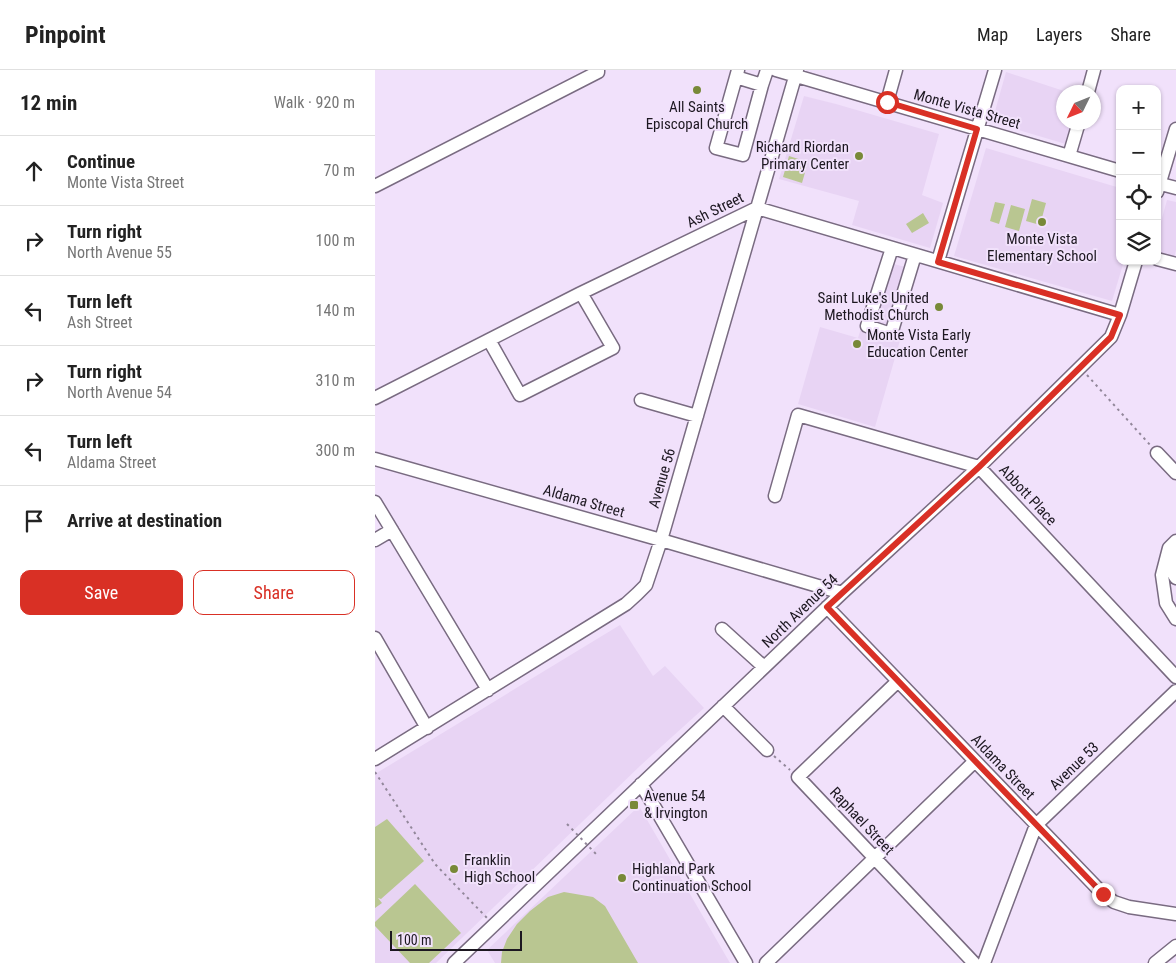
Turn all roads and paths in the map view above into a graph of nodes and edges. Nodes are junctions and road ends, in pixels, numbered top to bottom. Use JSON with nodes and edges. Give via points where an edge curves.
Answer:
{"nodes":[{"id":1,"x":599,"y":70,"type":"edge"},
{"id":2,"x":767,"y":70,"type":"edge"},
{"id":3,"x":776,"y":70,"type":"edge"},
{"id":4,"x":896,"y":70,"type":"edge"},
{"id":5,"x":995,"y":70,"type":"edge"},
{"id":6,"x":1094,"y":70,"type":"edge"},
{"id":7,"x":797,"y":73,"type":"edge"},
{"id":8,"x":736,"y":78,"type":"edge"},
{"id":9,"x":1089,"y":85,"type":"edge"},
{"id":10,"x":761,"y":92,"type":"junction"},
{"id":11,"x":887,"y":102,"type":"junction"},
{"id":12,"x":977,"y":129,"type":"junction"},
{"id":13,"x":1176,"y":129,"type":"edge"},
{"id":14,"x":1077,"y":130,"type":"edge"},
{"id":15,"x":1069,"y":156,"type":"junction"},
{"id":16,"x":1116,"y":171,"type":"edge"},
{"id":17,"x":1161,"y":176,"type":"edge"},
{"id":18,"x":375,"y":186,"type":"edge"},
{"id":19,"x":1161,"y":186,"type":"edge"},
{"id":20,"x":1176,"y":188,"type":"edge"},
{"id":21,"x":757,"y":208,"type":"junction"},
{"id":22,"x":892,"y":248,"type":"junction"},
{"id":23,"x":915,"y":254,"type":"junction"},
{"id":24,"x":1161,"y":260,"type":"edge"},
{"id":25,"x":938,"y":262,"type":"junction"},
{"id":26,"x":1176,"y":264,"type":"edge"},
{"id":27,"x":1135,"y":265,"type":"edge"},
{"id":28,"x":581,"y":293,"type":"junction"},
{"id":29,"x":1120,"y":315,"type":"junction"},
{"id":30,"x":489,"y":340,"type":"junction"},
{"id":31,"x":1080,"y":368,"type":"junction"},
{"id":32,"x":375,"y":398,"type":"edge"},
{"id":33,"x":641,"y":400,"type":"dead end"},
{"id":34,"x":697,"y":416,"type":"junction"},
{"id":35,"x":1157,"y":453,"type":"joint"},
{"id":36,"x":375,"y":459,"type":"edge"},
{"id":37,"x":979,"y":467,"type":"junction"},
{"id":38,"x":1176,"y":472,"type":"edge"},
{"id":39,"x":775,"y":496,"type":"dead end"},
{"id":40,"x":375,"y":502,"type":"edge"},
{"id":41,"x":392,"y":530,"type":"junction"},
{"id":42,"x":375,"y":540,"type":"edge"},
{"id":43,"x":661,"y":540,"type":"junction"},
{"id":44,"x":1176,"y":541,"type":"edge"},
{"id":45,"x":1176,"y":553,"type":"edge"},
{"id":46,"x":1176,"y":578,"type":"edge"},
{"id":47,"x":842,"y":593,"type":"junction"},
{"id":48,"x":827,"y":607,"type":"junction"},
{"id":49,"x":1176,"y":619,"type":"edge"},
{"id":50,"x":723,"y":629,"type":"dead end"},
{"id":51,"x":375,"y":638,"type":"edge"},
{"id":52,"x":764,"y":667,"type":"junction"},
{"id":53,"x":1176,"y":677,"type":"edge"},
{"id":54,"x":898,"y":681,"type":"junction"},
{"id":55,"x":488,"y":690,"type":"junction"},
{"id":56,"x":1176,"y":691,"type":"edge"},
{"id":57,"x":723,"y":706,"type":"junction"},
{"id":58,"x":427,"y":728,"type":"junction"},
{"id":59,"x":767,"y":750,"type":"joint"},
{"id":60,"x":375,"y":759,"type":"edge"},
{"id":61,"x":975,"y":761,"type":"junction"},
{"id":62,"x":375,"y":772,"type":"edge"},
{"id":63,"x":798,"y":777,"type":"junction"},
{"id":64,"x":641,"y":784,"type":"junction"},
{"id":65,"x":567,"y":824,"type":"dead end"},
{"id":66,"x":1037,"y":825,"type":"junction"},
{"id":67,"x":595,"y":854,"type":"dead end"},
{"id":68,"x":874,"y":858,"type":"junction"},
{"id":69,"x":1176,"y":914,"type":"edge"},
{"id":70,"x":494,"y":925,"type":"junction"},
{"id":71,"x":1176,"y":946,"type":"edge"},
{"id":72,"x":454,"y":963,"type":"edge"},
{"id":73,"x":746,"y":963,"type":"edge"},
{"id":74,"x":766,"y":963,"type":"edge"},
{"id":75,"x":974,"y":963,"type":"edge"},
{"id":76,"x":984,"y":963,"type":"edge"},
{"id":77,"x":1155,"y":963,"type":"edge"}],
"edges":[{"from":1,"to":18,"type":"street"},
{"from":2,"to":10,"type":"street"},
{"from":3,"to":7,"type":"street","name":"Monte Vista Street"},
{"from":4,"to":11,"type":"street"},
{"from":5,"to":12,"type":"street"},
{"from":6,"to":9,"type":"street"},
{"from":7,"to":11,"type":"street","name":"Monte Vista Street"},
{"from":7,"to":21,"type":"street","name":"Avenue 56"},
{"from":8,"to":10,"type":"street"},
{"from":8,"to":10,"type":"street","via":[[716,148],[743,155]]},
{"from":11,"to":12,"type":"street","name":"Monte Vista Street"},
{"from":12,"to":15,"type":"street","name":"Monte Vista Street"},
{"from":12,"to":25,"type":"street"},
{"from":13,"to":17,"type":"street"},
{"from":14,"to":15,"type":"street"},
{"from":15,"to":16,"type":"street","name":"Monte Vista Street"},
{"from":19,"to":20,"type":"street"},
{"from":21,"to":22,"type":"street","name":"Ash Street"},
{"from":21,"to":28,"type":"street","name":"Ash Street"},
{"from":21,"to":34,"type":"street","name":"Avenue 56"},
{"from":22,"to":23,"type":"street","name":"Ash Street"},
{"from":22,"to":23,"type":"street","via":[[867,326],[891,334]]},
{"from":23,"to":25,"type":"street","name":"Ash Street"},
{"from":24,"to":26,"type":"street"},
{"from":25,"to":29,"type":"street","name":"Ash Street"},
{"from":27,"to":29,"type":"street","name":"North Avenue 54"},
{"from":28,"to":30,"type":"street","name":"Ash Street"},
{"from":28,"to":30,"type":"street","via":[[613,348],[520,395]]},
{"from":29,"to":31,"type":"street","name":"North Avenue 54","via":[[1111,337]]},
{"from":30,"to":32,"type":"street","name":"Ash Street"},
{"from":31,"to":35,"type":"path"},
{"from":31,"to":37,"type":"street","name":"North Avenue 54"},
{"from":33,"to":34,"type":"street"},
{"from":34,"to":43,"type":"street","name":"Avenue 56"},
{"from":35,"to":38,"type":"street"},
{"from":36,"to":43,"type":"street","name":"Aldama Street"},
{"from":37,"to":39,"type":"street","name":"Abbott Place","via":[[798,416]]},
{"from":37,"to":47,"type":"street","name":"North Avenue 54"},
{"from":37,"to":53,"type":"street","name":"Abbott Place"},
{"from":40,"to":41,"type":"street"},
{"from":41,"to":42,"type":"street"},
{"from":41,"to":55,"type":"street"},
{"from":43,"to":47,"type":"street","name":"Aldama Street"},
{"from":43,"to":55,"type":"street","name":"Avenue 56","via":[[646,585],[626,604]]},
{"from":44,"to":49,"type":"street","via":[[1169,548],[1162,575],[1166,603]]},
{"from":45,"to":46,"type":"street","via":[[1171,563]]},
{"from":47,"to":48,"type":"street","name":"North Avenue 54"},
{"from":48,"to":52,"type":"street","name":"North Avenue 54"},
{"from":48,"to":54,"type":"street","name":"Aldama Street"},
{"from":50,"to":52,"type":"street"},
{"from":51,"to":58,"type":"street"},
{"from":52,"to":57,"type":"street","name":"North Avenue 54"},
{"from":54,"to":61,"type":"street","name":"Aldama Street"},
{"from":54,"to":63,"type":"street"},
{"from":55,"to":58,"type":"street","name":"Avenue 56"},
{"from":56,"to":66,"type":"street","name":"Avenue 53"},
{"from":57,"to":59,"type":"street"},
{"from":57,"to":64,"type":"street","name":"North Avenue 54"},
{"from":58,"to":60,"type":"street","name":"Avenue 56"},
{"from":59,"to":63,"type":"path"},
{"from":61,"to":66,"type":"street","name":"Aldama Street"},
{"from":61,"to":68,"type":"street"},
{"from":62,"to":70,"type":"path","via":[[435,864]]},
{"from":63,"to":68,"type":"street","name":"Raphael Street"},
{"from":64,"to":70,"type":"street","name":"North Avenue 54"},
{"from":64,"to":73,"type":"street"},
{"from":65,"to":67,"type":"path","bridge":true},
{"from":66,"to":69,"type":"street","name":"Aldama Street","via":[[1114,902]]},
{"from":66,"to":76,"type":"street","name":"Avenue 53"},
{"from":68,"to":74,"type":"street"},
{"from":68,"to":75,"type":"street","name":"Raphael Street"},
{"from":70,"to":72,"type":"street","name":"North Avenue 54"},
{"from":71,"to":77,"type":"street"}]}
